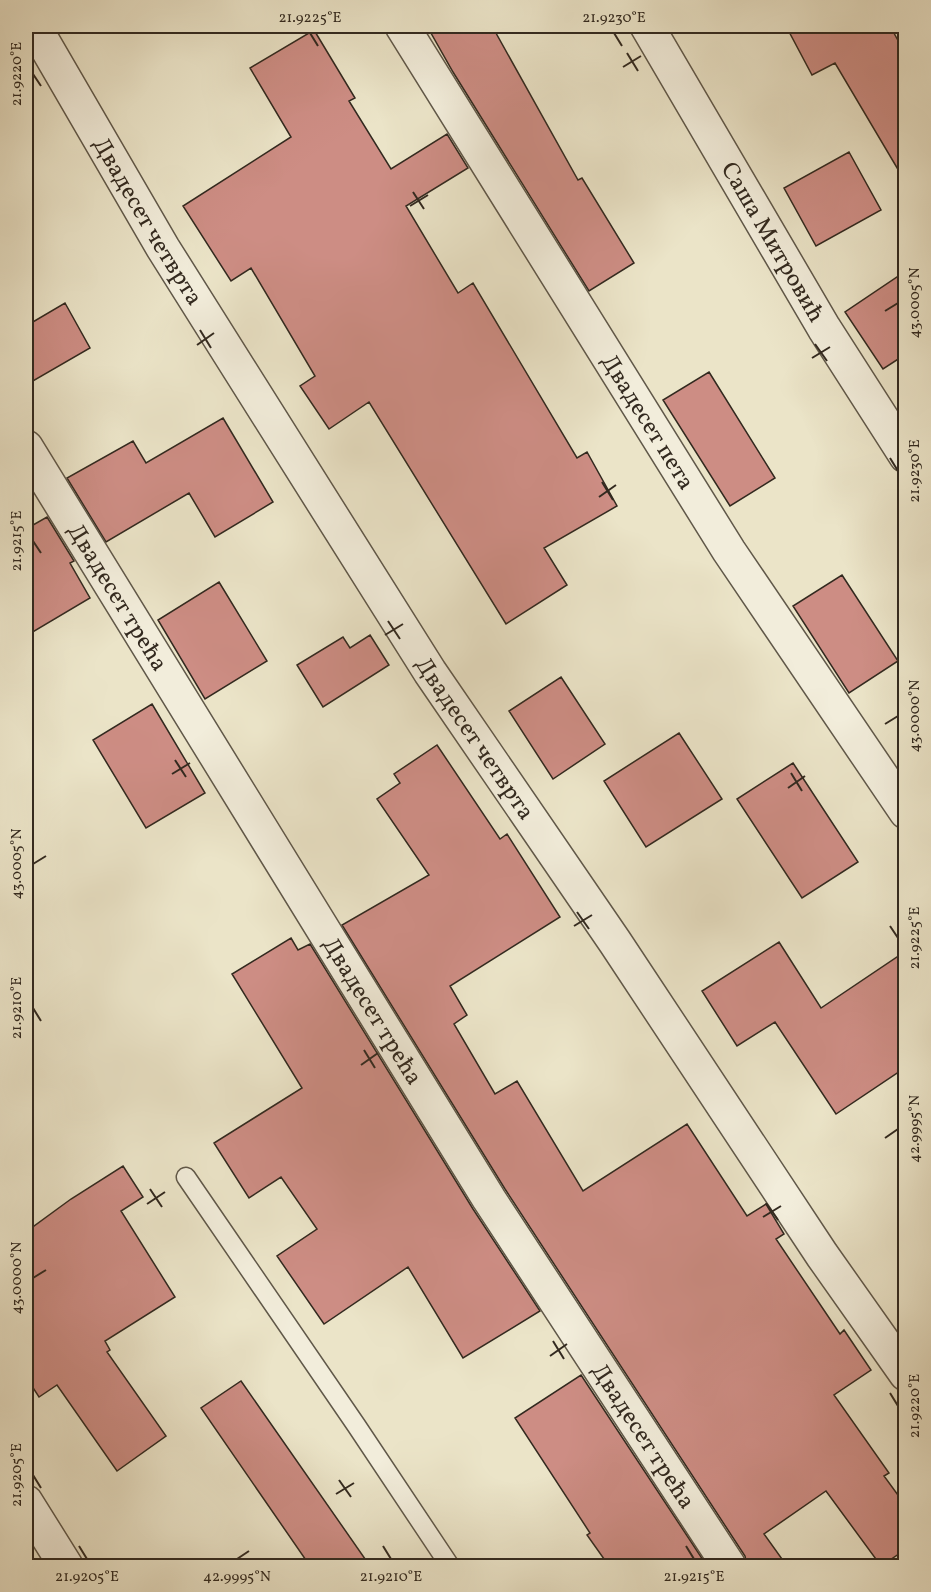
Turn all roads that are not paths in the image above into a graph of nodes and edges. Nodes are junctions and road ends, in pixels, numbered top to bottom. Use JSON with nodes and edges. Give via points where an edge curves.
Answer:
{"nodes":[{"id":1,"x":34,"y":26,"type":"edge"},
{"id":2,"x":402,"y":26,"type":"edge"},
{"id":3,"x":647,"y":26,"type":"edge"},
{"id":4,"x":26,"y":447,"type":"edge"},
{"id":5,"x":906,"y":456,"type":"edge"},
{"id":6,"x":906,"y":812,"type":"edge"},
{"id":7,"x":186,"y":1177,"type":"dead end"},
{"id":8,"x":906,"y":1374,"type":"edge"},
{"id":9,"x":26,"y":1502,"type":"edge"},
{"id":10,"x":66,"y":1566,"type":"edge"},
{"id":11,"x":450,"y":1566,"type":"edge"},
{"id":12,"x":729,"y":1566,"type":"edge"}],
"edges":[{"from":1,"to":8,"type":"street","name":"Двадесет четврта","via":[[163,248],[430,672]]},
{"from":2,"to":6,"type":"street","name":"Двадесет пета","via":[[729,551]]},
{"from":3,"to":5,"type":"street","name":"Саша Митровић","via":[[824,328]]},
{"from":4,"to":12,"type":"street","name":"Двадесет трећа","via":[[489,1199]]},
{"from":7,"to":11,"type":"lane"},
{"from":9,"to":10,"type":"street"}]}
